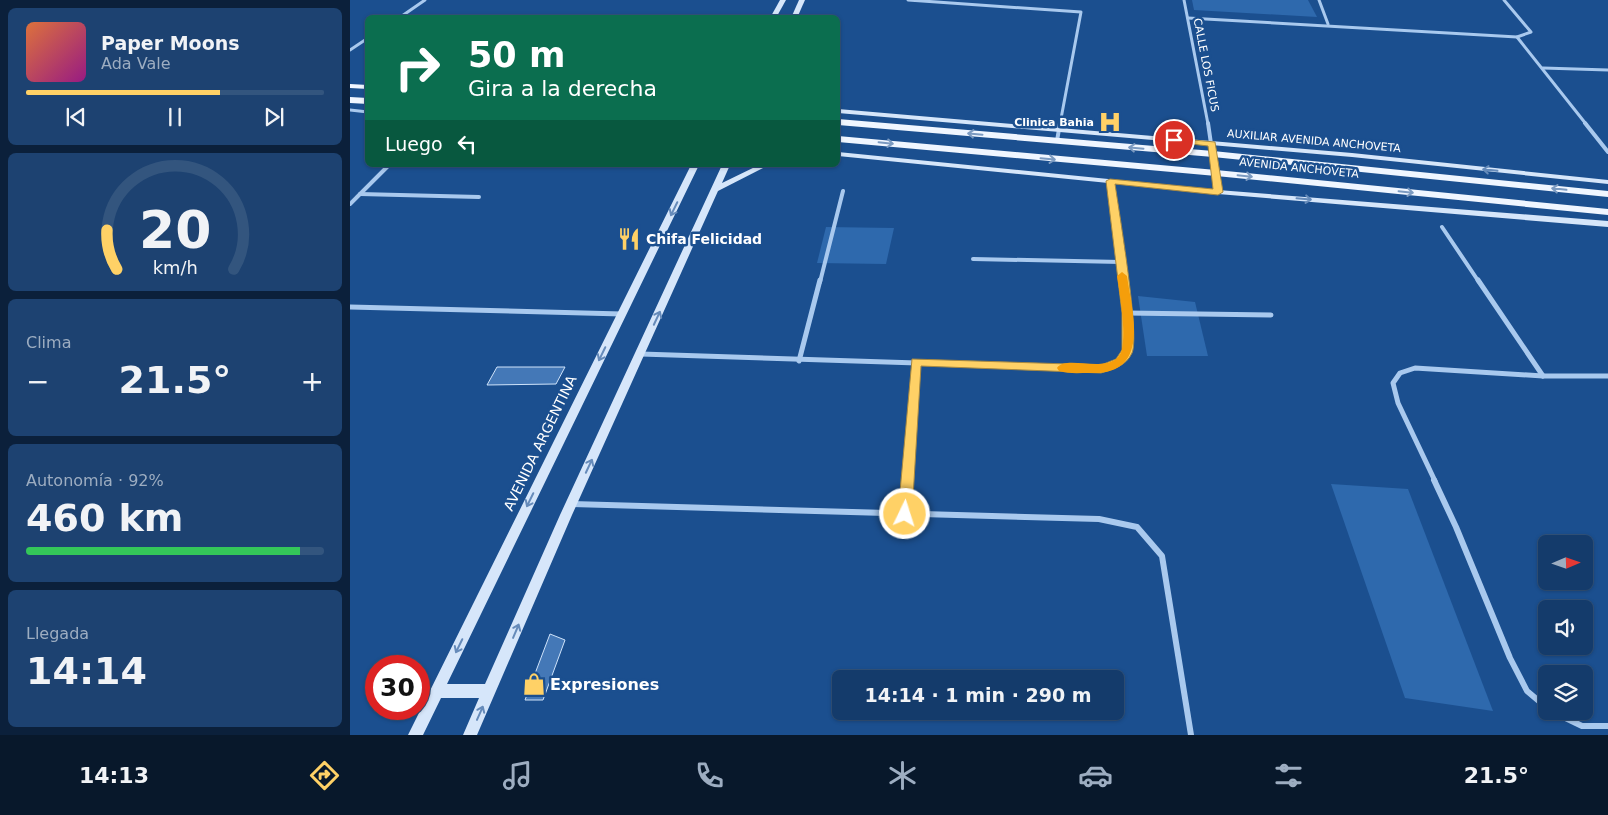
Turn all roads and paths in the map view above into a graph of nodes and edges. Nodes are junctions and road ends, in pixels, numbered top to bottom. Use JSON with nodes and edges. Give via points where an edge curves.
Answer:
{"nodes":[{"id":1,"x":425,"y":0,"type":"edge"},
{"id":2,"x":783,"y":0,"type":"edge"},
{"id":3,"x":802,"y":0,"type":"edge"},
{"id":4,"x":908,"y":0,"type":"edge"},
{"id":5,"x":1184,"y":0,"type":"edge"},
{"id":6,"x":1319,"y":0,"type":"edge"},
{"id":7,"x":1504,"y":0,"type":"edge"},
{"id":8,"x":403,"y":15,"type":"edge"},
{"id":9,"x":776,"y":15,"type":"edge"},
{"id":10,"x":795,"y":15,"type":"edge"},
{"id":11,"x":1188,"y":18,"type":"junction"},
{"id":12,"x":1328,"y":24,"type":"junction"},
{"id":13,"x":1517,"y":36,"type":"junction"},
{"id":14,"x":365,"y":40,"type":"edge"},
{"id":15,"x":350,"y":50,"type":"edge"},
{"id":16,"x":1543,"y":68,"type":"junction"},
{"id":17,"x":1608,"y":70,"type":"edge"},
{"id":18,"x":350,"y":86,"type":"edge"},
{"id":19,"x":365,"y":87,"type":"edge"},
{"id":20,"x":350,"y":100,"type":"edge"},
{"id":21,"x":365,"y":101,"type":"edge"},
{"id":22,"x":350,"y":110,"type":"edge"},
{"id":23,"x":840,"y":111,"type":"edge"},
{"id":24,"x":365,"y":112,"type":"edge"},
{"id":25,"x":840,"y":122,"type":"edge"},
{"id":26,"x":1059,"y":130,"type":"junction"},
{"id":27,"x":840,"y":139,"type":"edge"},
{"id":28,"x":1057,"y":141,"type":"junction"},
{"id":29,"x":1212,"y":144,"type":"junction"},
{"id":30,"x":1608,"y":152,"type":"edge"},
{"id":31,"x":840,"y":154,"type":"edge"},
{"id":32,"x":1213,"y":154,"type":"junction"},
{"id":33,"x":387,"y":167,"type":"edge"},
{"id":34,"x":693,"y":167,"type":"edge"},
{"id":35,"x":725,"y":167,"type":"edge"},
{"id":36,"x":760,"y":167,"type":"edge"},
{"id":37,"x":1216,"y":173,"type":"junction"},
{"id":38,"x":1110,"y":181,"type":"junction"},
{"id":39,"x":1608,"y":182,"type":"edge"},
{"id":40,"x":716,"y":189,"type":"junction"},
{"id":41,"x":843,"y":191,"type":"dead end"},
{"id":42,"x":1218,"y":192,"type":"junction"},
{"id":43,"x":360,"y":194,"type":"junction"},
{"id":44,"x":1608,"y":194,"type":"edge"},
{"id":45,"x":478,"y":197,"type":"dead end"},
{"id":46,"x":350,"y":204,"type":"edge"},
{"id":47,"x":1608,"y":212,"type":"edge"},
{"id":48,"x":1608,"y":224,"type":"edge"},
{"id":49,"x":1442,"y":227,"type":"dead end"},
{"id":50,"x":973,"y":259,"type":"dead end"},
{"id":51,"x":1121,"y":262,"type":"junction"},
{"id":52,"x":350,"y":307,"type":"edge"},
{"id":53,"x":1127,"y":313,"type":"junction"},
{"id":54,"x":622,"y":314,"type":"junction"},
{"id":55,"x":1271,"y":315,"type":"dead end"},
{"id":56,"x":641,"y":354,"type":"junction"},
{"id":57,"x":799,"y":361,"type":"junction"},
{"id":58,"x":916,"y":362,"type":"junction"},
{"id":59,"x":1543,"y":376,"type":"junction"},
{"id":60,"x":1608,"y":376,"type":"edge"},
{"id":61,"x":572,"y":504,"type":"junction"},
{"id":62,"x":905,"y":514,"type":"junction"},
{"id":63,"x":437,"y":691,"type":"junction"},
{"id":64,"x":490,"y":691,"type":"junction"},
{"id":65,"x":1538,"y":700,"type":"edge"},
{"id":66,"x":1570,"y":720,"type":"edge"},
{"id":67,"x":1608,"y":726,"type":"edge"},
{"id":68,"x":415,"y":735,"type":"edge"},
{"id":69,"x":470,"y":735,"type":"edge"},
{"id":70,"x":1191,"y":735,"type":"edge"}],
"edges":[{"from":1,"to":8,"type":"street"},
{"from":2,"to":9,"type":"main road"},
{"from":3,"to":10,"type":"main road"},
{"from":4,"to":26,"type":"street","via":[[1082,12]]},
{"from":5,"to":11,"type":"street","name":"CALLE LOS FICUS"},
{"from":6,"to":12,"type":"street"},
{"from":7,"to":13,"type":"street","via":[[1531,32]]},
{"from":11,"to":12,"type":"street"},
{"from":11,"to":29,"type":"street","name":"CALLE LOS FICUS"},
{"from":12,"to":13,"type":"street"},
{"from":13,"to":16,"type":"street"},
{"from":14,"to":15,"type":"street"},
{"from":16,"to":17,"type":"street"},
{"from":16,"to":30,"type":"street"},
{"from":18,"to":19,"type":"main road"},
{"from":20,"to":21,"type":"main road"},
{"from":22,"to":24,"type":"street"},
{"from":23,"to":26,"type":"main road","name":"AUXILIAR AVENIDA ANCHOVETA"},
{"from":28,"to":25,"type":"main road","name":"AVENIDA ANCHOVETA","one_way":true},
{"from":26,"to":28,"type":"street"},
{"from":26,"to":29,"type":"main road","name":"AUXILIAR AVENIDA ANCHOVETA"},
{"from":27,"to":37,"type":"main road","name":"AVENIDA ANCHOVETA","one_way":true},
{"from":32,"to":28,"type":"main road","name":"AVENIDA ANCHOVETA","one_way":true},
{"from":29,"to":32,"type":"street","name":"CALLE LOS FICUS"},
{"from":39,"to":29,"type":"main road","name":"AUXILIAR AVENIDA ANCHOVETA","one_way":true},
{"from":31,"to":38,"type":"main road"},
{"from":32,"to":37,"type":"street","name":"CALLE LOS FICUS"},
{"from":44,"to":32,"type":"main road","name":"AVENIDA ANCHOVETA","one_way":true},
{"from":33,"to":43,"type":"street"},
{"from":34,"to":54,"type":"main road","name":"AVENIDA ARGENTINA","one_way":true},
{"from":35,"to":40,"type":"main road"},
{"from":36,"to":40,"type":"main road"},
{"from":37,"to":42,"type":"street","name":"CALLE LOS FICUS"},
{"from":37,"to":47,"type":"main road","name":"AVENIDA ANCHOVETA","one_way":true},
{"from":38,"to":42,"type":"main road"},
{"from":38,"to":51,"type":"street"},
{"from":56,"to":40,"type":"main road","one_way":true},
{"from":41,"to":57,"type":"street"},
{"from":42,"to":48,"type":"main road","one_way":true},
{"from":43,"to":45,"type":"street"},
{"from":43,"to":46,"type":"street"},
{"from":49,"to":59,"type":"street"},
{"from":50,"to":51,"type":"street"},
{"from":51,"to":53,"type":"street"},
{"from":52,"to":54,"type":"street"},
{"from":53,"to":55,"type":"street"},
{"from":53,"to":58,"type":"street","via":[[1128,351],[1120,362],[1101,369]]},
{"from":54,"to":63,"type":"main road","name":"AVENIDA ARGENTINA","one_way":true},
{"from":56,"to":57,"type":"street"},
{"from":61,"to":56,"type":"main road","one_way":true},
{"from":57,"to":58,"type":"street"},
{"from":58,"to":62,"type":"street"},
{"from":59,"to":60,"type":"street"},
{"from":59,"to":65,"type":"street","via":[[1415,368],[1400,373],[1393,383],[1398,403],[1456,527],[1510,658],[1527,691]]},
{"from":61,"to":62,"type":"street"},
{"from":64,"to":61,"type":"main road","one_way":true},
{"from":62,"to":70,"type":"street","via":[[1099,519],[1137,528],[1162,556]]},
{"from":63,"to":64,"type":"main road"},
{"from":63,"to":68,"type":"main road","name":"AVENIDA ARGENTINA"},
{"from":69,"to":64,"type":"main road","one_way":true},
{"from":66,"to":67,"type":"street","via":[[1582,726]]}]}
